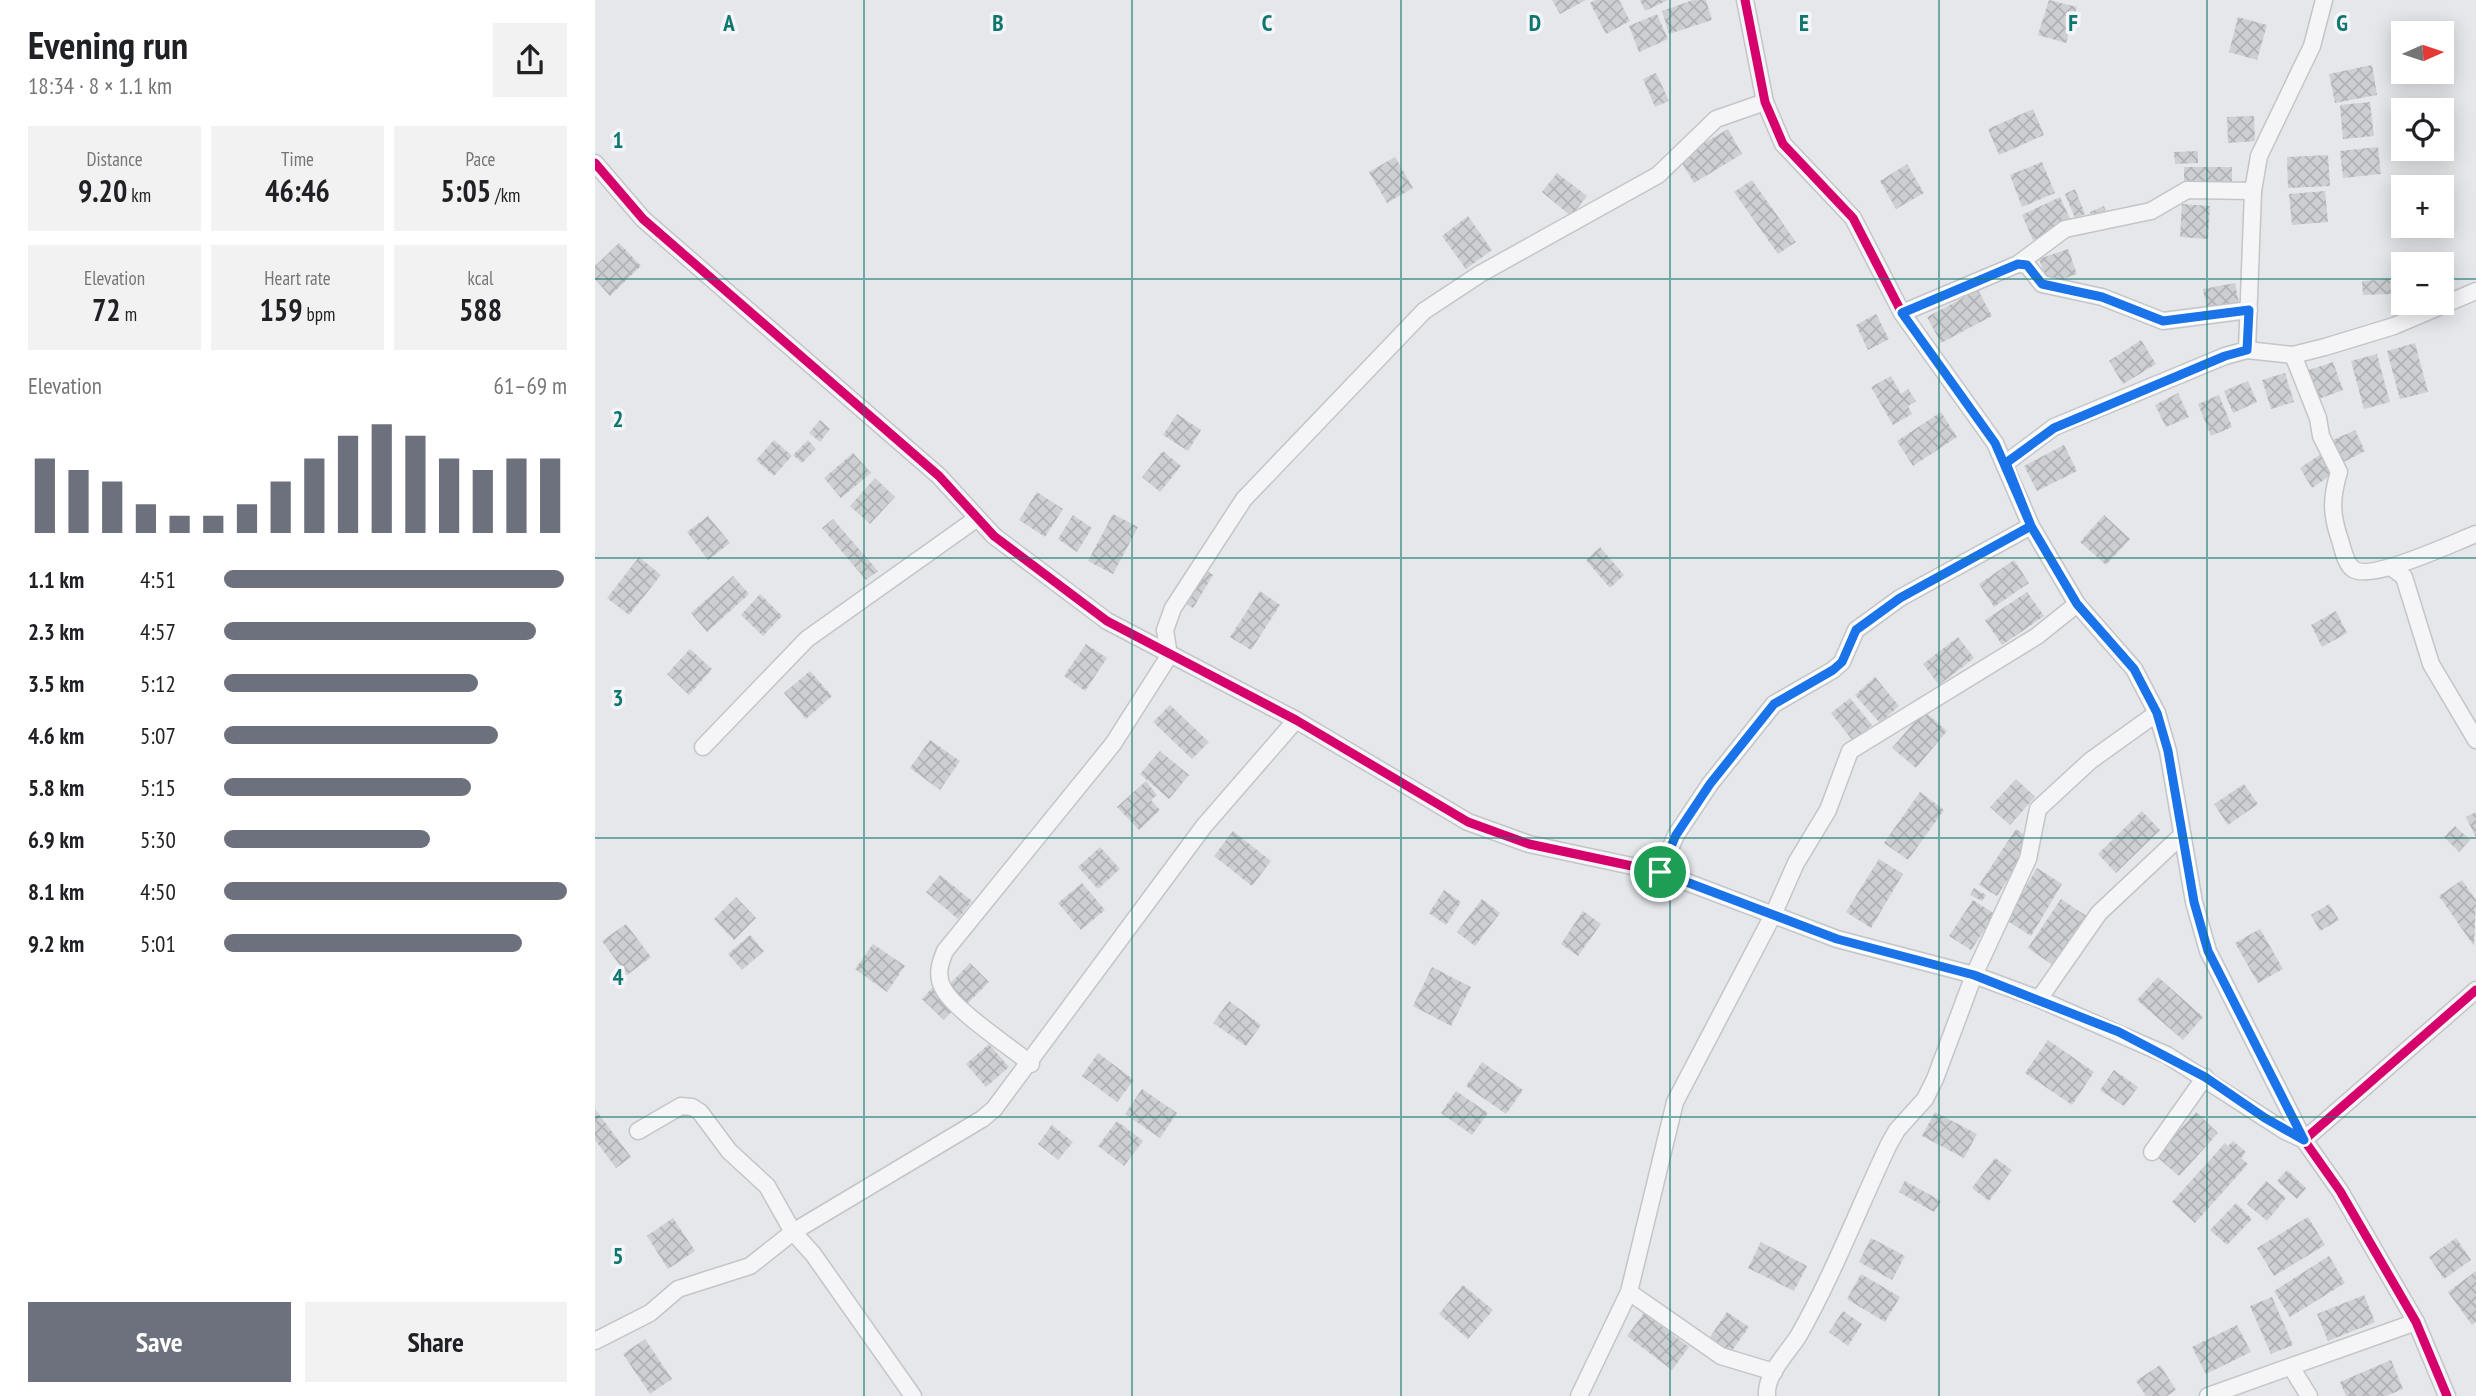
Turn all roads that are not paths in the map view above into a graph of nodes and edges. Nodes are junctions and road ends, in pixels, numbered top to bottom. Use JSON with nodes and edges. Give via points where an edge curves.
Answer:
{"nodes":[{"id":1,"x":1745,"y":0,"type":"edge"},
{"id":2,"x":2324,"y":0,"type":"edge"},
{"id":3,"x":1765,"y":102,"type":"junction"},
{"id":4,"x":595,"y":163,"type":"edge"},
{"id":5,"x":2253,"y":191,"type":"junction"},
{"id":6,"x":2018,"y":264,"type":"junction"},
{"id":7,"x":2476,"y":291,"type":"edge"},
{"id":8,"x":2249,"y":310,"type":"junction"},
{"id":9,"x":1902,"y":313,"type":"junction"},
{"id":10,"x":2247,"y":350,"type":"junction"},
{"id":11,"x":2293,"y":355,"type":"junction"},
{"id":12,"x":2006,"y":463,"type":"junction"},
{"id":13,"x":976,"y":519,"type":"junction"},
{"id":14,"x":2031,"y":526,"type":"junction"},
{"id":15,"x":2476,"y":534,"type":"edge"},
{"id":16,"x":2391,"y":567,"type":"junction"},
{"id":17,"x":2077,"y":604,"type":"junction"},
{"id":18,"x":1169,"y":656,"type":"junction"},
{"id":19,"x":2157,"y":713,"type":"junction"},
{"id":20,"x":1296,"y":720,"type":"junction"},
{"id":21,"x":2476,"y":740,"type":"edge"},
{"id":22,"x":703,"y":747,"type":"dead end"},
{"id":23,"x":2182,"y":835,"type":"junction"},
{"id":24,"x":1660,"y":872,"type":"junction"},
{"id":25,"x":1773,"y":915,"type":"junction"},
{"id":26,"x":1974,"y":975,"type":"junction"},
{"id":27,"x":2476,"y":990,"type":"edge"},
{"id":28,"x":2039,"y":999,"type":"junction"},
{"id":29,"x":1031,"y":1063,"type":"junction"},
{"id":30,"x":2205,"y":1077,"type":"junction"},
{"id":31,"x":638,"y":1131,"type":"dead end"},
{"id":32,"x":2304,"y":1140,"type":"junction"},
{"id":33,"x":2152,"y":1152,"type":"dead end"},
{"id":34,"x":793,"y":1232,"type":"junction"},
{"id":35,"x":1629,"y":1292,"type":"junction"},
{"id":36,"x":2416,"y":1322,"type":"junction"},
{"id":37,"x":595,"y":1341,"type":"edge"},
{"id":38,"x":2291,"y":1367,"type":"junction"},
{"id":39,"x":1774,"y":1372,"type":"junction"},
{"id":40,"x":913,"y":1396,"type":"edge"},
{"id":41,"x":1579,"y":1396,"type":"edge"},
{"id":42,"x":1767,"y":1396,"type":"edge"},
{"id":43,"x":2208,"y":1396,"type":"edge"},
{"id":44,"x":2309,"y":1396,"type":"edge"},
{"id":45,"x":2447,"y":1396,"type":"edge"}],
"edges":[{"from":1,"to":3,"type":"street"},
{"from":2,"to":5,"type":"street","via":[[2312,46],[2259,156]]},
{"from":3,"to":9,"type":"street","via":[[1783,144],[1853,218]]},
{"from":3,"to":18,"type":"street","via":[[1716,120],[1658,175],[1479,274],[1424,311],[1244,499],[1173,608],[1165,630]]},
{"from":4,"to":13,"type":"street","via":[[643,219],[939,476]]},
{"from":5,"to":6,"type":"street","via":[[2181,191],[2151,211],[2066,229]]},
{"from":5,"to":8,"type":"street"},
{"from":6,"to":8,"type":"street","via":[[2027,265],[2042,284],[2102,297],[2163,321]]},
{"from":6,"to":9,"type":"street"},
{"from":7,"to":11,"type":"street","via":[[2394,326]]},
{"from":8,"to":10,"type":"street"},
{"from":9,"to":12,"type":"street"},
{"from":10,"to":11,"type":"street"},
{"from":10,"to":12,"type":"street","via":[[2054,428]]},
{"from":11,"to":16,"type":"street","via":[[2321,436],[2339,472],[2331,499],[2348,563],[2361,572]]},
{"from":12,"to":14,"type":"street"},
{"from":13,"to":18,"type":"street","via":[[1029,565],[1107,621]]},
{"from":13,"to":22,"type":"street","via":[[807,639]]},
{"from":14,"to":17,"type":"street"},
{"from":14,"to":24,"type":"street","via":[[1900,598],[1856,630],[1842,662],[1833,670],[1774,704],[1710,784],[1676,835]]},
{"from":15,"to":16,"type":"street"},
{"from":16,"to":21,"type":"street","via":[[2404,577],[2431,664]]},
{"from":17,"to":19,"type":"street","via":[[2134,669]]},
{"from":17,"to":25,"type":"street","via":[[2037,636],[1850,751],[1828,810],[1796,863]]},
{"from":18,"to":20,"type":"street"},
{"from":18,"to":29,"type":"street","via":[[1113,744],[945,951],[938,968],[943,988],[956,1004]]},
{"from":19,"to":23,"type":"street"},
{"from":19,"to":26,"type":"street","via":[[2090,761],[2038,809],[2028,859]]},
{"from":20,"to":24,"type":"street","via":[[1468,822],[1529,844]]},
{"from":20,"to":29,"type":"street","via":[[1204,827]]},
{"from":23,"to":28,"type":"street","via":[[2099,912]]},
{"from":23,"to":32,"type":"street","via":[[2208,951]]},
{"from":24,"to":25,"type":"street"},
{"from":25,"to":26,"type":"street","via":[[1871,950]]},
{"from":25,"to":35,"type":"street","via":[[1675,1102]]},
{"from":26,"to":28,"type":"street"},
{"from":26,"to":39,"type":"street","via":[[1926,1098],[1897,1130],[1800,1333]]},
{"from":27,"to":32,"type":"street"},
{"from":28,"to":30,"type":"street","via":[[2119,1032]]},
{"from":29,"to":34,"type":"street","via":[[982,1119]]},
{"from":30,"to":32,"type":"street"},
{"from":30,"to":33,"type":"street"},
{"from":31,"to":34,"type":"street","via":[[681,1106],[700,1112],[729,1151],[758,1175]]},
{"from":32,"to":36,"type":"street","via":[[2347,1203]]},
{"from":34,"to":37,"type":"street","via":[[750,1266],[678,1289],[650,1313]]},
{"from":34,"to":40,"type":"street"},
{"from":35,"to":39,"type":"street","via":[[1721,1356]]},
{"from":35,"to":41,"type":"street"},
{"from":36,"to":38,"type":"street"},
{"from":36,"to":45,"type":"street"},
{"from":38,"to":43,"type":"street"},
{"from":38,"to":44,"type":"street"},
{"from":39,"to":42,"type":"street"}]}
